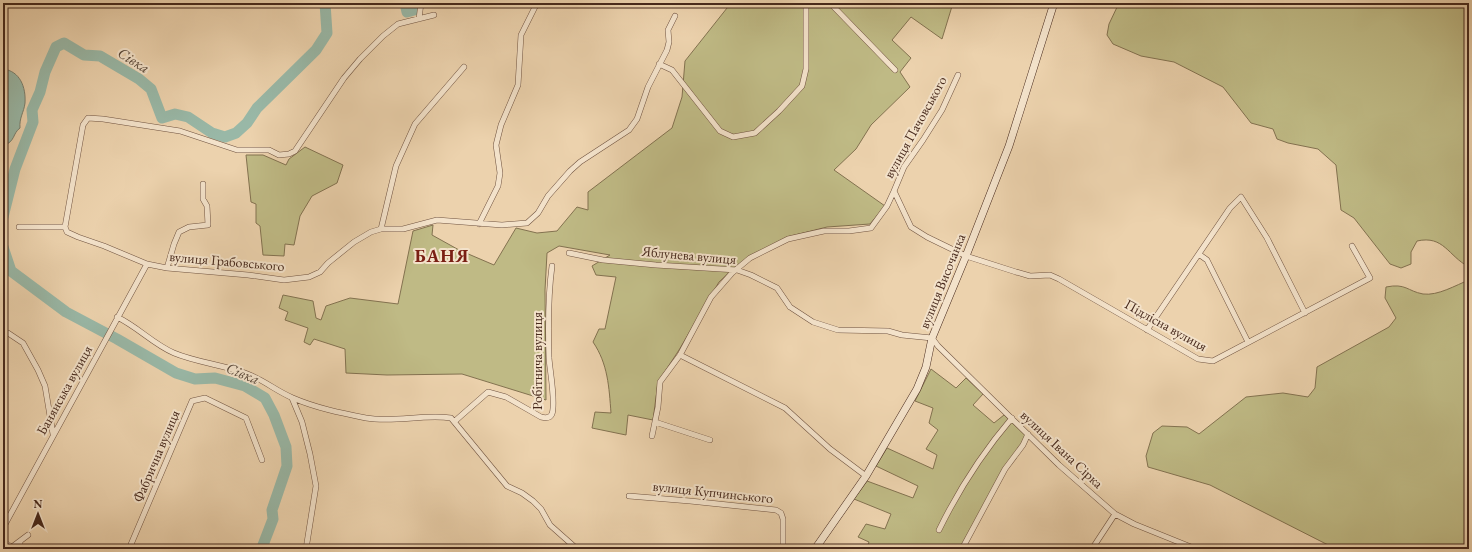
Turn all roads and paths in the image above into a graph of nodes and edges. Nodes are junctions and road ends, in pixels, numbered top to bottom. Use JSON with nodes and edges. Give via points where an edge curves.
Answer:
{"nodes":[{"id":1,"x":421,"y":3,"type":"edge"},
{"id":2,"x":537,"y":3,"type":"edge"},
{"id":3,"x":806,"y":3,"type":"edge"},
{"id":4,"x":830,"y":3,"type":"edge"},
{"id":5,"x":1054,"y":3,"type":"edge"},
{"id":6,"x":434,"y":15,"type":"dead end"},
{"id":7,"x":675,"y":16,"type":"dead end"},
{"id":8,"x":419,"y":19,"type":"junction"},
{"id":9,"x":659,"y":64,"type":"junction"},
{"id":10,"x":464,"y":67,"type":"dead end"},
{"id":11,"x":896,"y":70,"type":"dead end"},
{"id":12,"x":958,"y":75,"type":"dead end"},
{"id":13,"x":203,"y":184,"type":"dead end"},
{"id":14,"x":894,"y":191,"type":"junction"},
{"id":15,"x":479,"y":224,"type":"junction"},
{"id":16,"x":19,"y":227,"type":"dead end"},
{"id":17,"x":65,"y":227,"type":"junction"},
{"id":18,"x":381,"y":229,"type":"junction"},
{"id":19,"x":1352,"y":246,"type":"dead end"},
{"id":20,"x":569,"y":253,"type":"dead end"},
{"id":21,"x":1200,"y":254,"type":"junction"},
{"id":22,"x":966,"y":256,"type":"junction"},
{"id":23,"x":147,"y":264,"type":"junction"},
{"id":24,"x":552,"y":266,"type":"dead end"},
{"id":25,"x":167,"y":268,"type":"junction"},
{"id":26,"x":737,"y":270,"type":"junction"},
{"id":27,"x":1305,"y":313,"type":"junction"},
{"id":28,"x":118,"y":317,"type":"junction"},
{"id":29,"x":1147,"y":330,"type":"junction"},
{"id":30,"x":3,"y":332,"type":"edge"},
{"id":31,"x":932,"y":338,"type":"junction"},
{"id":32,"x":1248,"y":342,"type":"junction"},
{"id":33,"x":680,"y":355,"type":"junction"},
{"id":34,"x":292,"y":398,"type":"junction"},
{"id":35,"x":1012,"y":418,"type":"junction"},
{"id":36,"x":455,"y":421,"type":"junction"},
{"id":37,"x":655,"y":422,"type":"junction"},
{"id":38,"x":53,"y":434,"type":"junction"},
{"id":39,"x":1028,"y":434,"type":"junction"},
{"id":40,"x":652,"y":436,"type":"dead end"},
{"id":41,"x":710,"y":440,"type":"dead end"},
{"id":42,"x":262,"y":460,"type":"dead end"},
{"id":43,"x":866,"y":476,"type":"junction"},
{"id":44,"x":629,"y":496,"type":"dead end"},
{"id":45,"x":1115,"y":514,"type":"junction"},
{"id":46,"x":3,"y":528,"type":"edge"},
{"id":47,"x":939,"y":530,"type":"dead end"},
{"id":48,"x":28,"y":535,"type":"dead end"},
{"id":49,"x":20,"y":541,"type":"junction"},
{"id":50,"x":3,"y":542,"type":"edge"},
{"id":51,"x":13,"y":548,"type":"edge"},
{"id":52,"x":20,"y":549,"type":"edge"},
{"id":53,"x":129,"y":549,"type":"edge"},
{"id":54,"x":306,"y":549,"type":"edge"},
{"id":55,"x":577,"y":549,"type":"edge"},
{"id":56,"x":783,"y":549,"type":"edge"},
{"id":57,"x":815,"y":549,"type":"edge"},
{"id":58,"x":962,"y":549,"type":"edge"},
{"id":59,"x":1092,"y":549,"type":"edge"},
{"id":60,"x":1196,"y":549,"type":"edge"}],
"edges":[{"from":1,"to":8,"type":"street"},
{"from":2,"to":15,"type":"street","via":[[521,35],[518,85],[501,125],[496,145],[500,173],[498,186]]},
{"from":3,"to":9,"type":"street","via":[[806,68],[802,86],[755,133],[733,137],[720,131],[672,70]]},
{"from":4,"to":11,"type":"street"},
{"from":5,"to":22,"type":"street","name":"вулиця Височанка","via":[[1009,146]]},
{"from":6,"to":8,"type":"street"},
{"from":7,"to":9,"type":"street","name":"вулиця Грабовського","via":[[668,30],[670,42]]},
{"from":8,"to":17,"type":"street","via":[[398,24],[360,59],[344,78],[295,151],[289,154],[279,155],[269,150],[236,150],[180,131],[88,118],[83,125]]},
{"from":9,"to":15,"type":"street","name":"вулиця Грабовського","via":[[637,119],[629,130],[570,171],[528,223]]},
{"from":10,"to":18,"type":"street","via":[[415,124],[396,166]]},
{"from":12,"to":14,"type":"street","name":"вулиця Пачовського","via":[[942,110],[904,167]]},
{"from":13,"to":25,"type":"street","via":[[208,225],[189,227],[179,232]]},
{"from":14,"to":22,"type":"street","name":"вулиця Пачовського","via":[[911,227],[927,238]]},
{"from":14,"to":26,"type":"street","name":"вулиця Пачовського","via":[[871,228],[824,231],[788,239],[750,258]]},
{"from":15,"to":18,"type":"street","name":"вулиця Грабовського","via":[[436,220],[403,229]]},
{"from":16,"to":17,"type":"street"},
{"from":17,"to":23,"type":"street","name":"вулиця Грабовського","via":[[67,232],[78,238]]},
{"from":18,"to":25,"type":"street","name":"вулиця Грабовського","via":[[354,242],[320,272],[309,277],[284,280]]},
{"from":19,"to":27,"type":"street","name":"Підлісна вулиця","via":[[1370,278]]},
{"from":20,"to":26,"type":"street","name":"Яблунева вулиця","via":[[641,264]]},
{"from":21,"to":27,"type":"street","via":[[1230,208],[1241,197],[1267,238]]},
{"from":21,"to":29,"type":"street"},
{"from":21,"to":32,"type":"street","via":[[1207,260]]},
{"from":22,"to":29,"type":"street","name":"Підлісна вулиця","via":[[1030,276],[1050,275]]},
{"from":22,"to":31,"type":"street","name":"вулиця Височанка"},
{"from":23,"to":25,"type":"street","name":"вулиця Грабовського"},
{"from":23,"to":28,"type":"street","name":"Банянська вулиця"},
{"from":24,"to":36,"type":"street","name":"Робітнича вулиця","via":[[549,293],[552,413],[546,418],[541,417],[506,397],[488,392]]},
{"from":26,"to":31,"type":"street","name":"Яблунева вулиця","via":[[777,288],[790,307],[813,322],[838,330],[888,330],[902,335]]},
{"from":26,"to":33,"type":"street","name":"вулиця Пачовського","via":[[711,297]]},
{"from":27,"to":32,"type":"street","name":"Підлісна вулиця"},
{"from":28,"to":34,"type":"street","via":[[174,353],[250,375]]},
{"from":28,"to":38,"type":"street","name":"Банянська вулиця"},
{"from":29,"to":32,"type":"street","name":"Підлісна вулиця","via":[[1204,361],[1213,361]]},
{"from":30,"to":38,"type":"street","via":[[23,343],[38,370],[45,386]]},
{"from":31,"to":35,"type":"street","name":"вулиця Івана Сірка"},
{"from":31,"to":43,"type":"street","name":"вулиця Височанка","via":[[926,367],[917,389]]},
{"from":33,"to":37,"type":"street","name":"вулиця Пачовського","via":[[660,382]]},
{"from":33,"to":43,"type":"street","via":[[785,408],[830,449]]},
{"from":34,"to":36,"type":"street","via":[[318,407],[368,418],[443,417]]},
{"from":34,"to":54,"type":"street","via":[[302,422],[316,486]]},
{"from":35,"to":39,"type":"street","name":"вулиця Івана Сірка"},
{"from":35,"to":47,"type":"street","via":[[972,471]]},
{"from":36,"to":55,"type":"street","via":[[507,486],[533,501],[550,525]]},
{"from":37,"to":40,"type":"street","name":"вулиця Пачовського"},
{"from":37,"to":41,"type":"street"},
{"from":38,"to":46,"type":"street","name":"Банянська вулиця"},
{"from":39,"to":45,"type":"street","name":"вулиця Івана Сірка"},
{"from":39,"to":58,"type":"street","via":[[1005,469]]},
{"from":42,"to":53,"type":"street","name":"Фабрична вулиця","via":[[246,418],[205,398],[192,401]]},
{"from":43,"to":57,"type":"street","name":"вулиця Височанка"},
{"from":44,"to":56,"type":"street","name":"вулиця Купчинського","via":[[776,510],[781,513],[783,519]]},
{"from":45,"to":59,"type":"street"},
{"from":45,"to":60,"type":"street","name":"вулиця Івана Сірка"},
{"from":48,"to":49,"type":"street"},
{"from":49,"to":51,"type":"street"},
{"from":49,"to":52,"type":"street"},
{"from":50,"to":51,"type":"street"}]}
